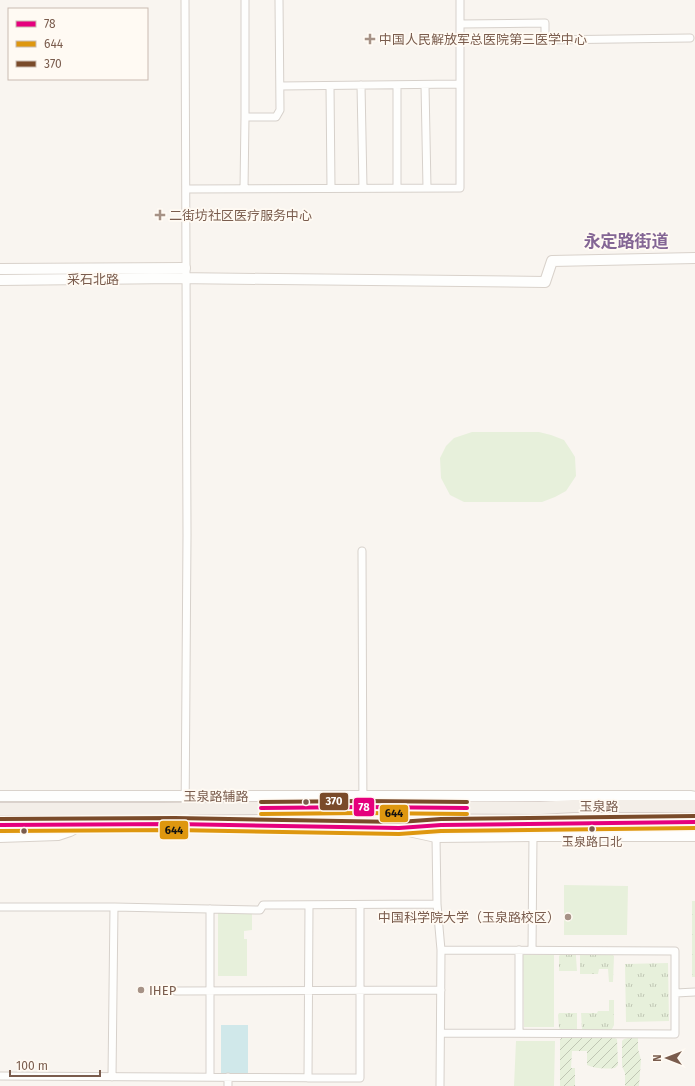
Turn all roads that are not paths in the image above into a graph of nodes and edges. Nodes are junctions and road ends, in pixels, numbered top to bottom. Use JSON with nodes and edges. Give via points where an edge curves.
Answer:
{"nodes":[{"id":1,"x":185,"y":0,"type":"edge"},
{"id":2,"x":245,"y":0,"type":"edge"},
{"id":3,"x":280,"y":0,"type":"edge"},
{"id":4,"x":460,"y":0,"type":"edge"},
{"id":5,"x":460,"y":24,"type":"junction"},
{"id":6,"x":690,"y":38,"type":"dead end"},
{"id":7,"x":460,"y":84,"type":"junction"},
{"id":8,"x":361,"y":85,"type":"junction"},
{"id":9,"x":397,"y":85,"type":"junction"},
{"id":10,"x":425,"y":85,"type":"junction"},
{"id":11,"x":280,"y":86,"type":"junction"},
{"id":12,"x":330,"y":86,"type":"junction"},
{"id":13,"x":245,"y":117,"type":"junction"},
{"id":14,"x":331,"y":188,"type":"junction"},
{"id":15,"x":363,"y":188,"type":"junction"},
{"id":16,"x":397,"y":188,"type":"junction"},
{"id":17,"x":427,"y":188,"type":"junction"},
{"id":18,"x":186,"y":189,"type":"junction"},
{"id":19,"x":244,"y":189,"type":"junction"},
{"id":20,"x":695,"y":258,"type":"edge"},
{"id":21,"x":185,"y":268,"type":"junction"},
{"id":22,"x":0,"y":269,"type":"edge"},
{"id":23,"x":186,"y":279,"type":"junction"},
{"id":24,"x":0,"y":280,"type":"edge"},
{"id":25,"x":362,"y":551,"type":"dead end"},
{"id":26,"x":0,"y":796,"type":"edge"},
{"id":27,"x":185,"y":796,"type":"junction"},
{"id":28,"x":694,"y":798,"type":"edge"},
{"id":29,"x":363,"y":802,"type":"junction"},
{"id":30,"x":0,"y":809,"type":"edge"},
{"id":31,"x":163,"y":809,"type":"junction"},
{"id":32,"x":185,"y":809,"type":"junction"},
{"id":33,"x":695,"y":822,"type":"edge"},
{"id":34,"x":164,"y":824,"type":"junction"},
{"id":35,"x":185,"y":824,"type":"junction"},
{"id":36,"x":575,"y":824,"type":"junction"},
{"id":37,"x":0,"y":825,"type":"edge"},
{"id":38,"x":81,"y":825,"type":"junction"},
{"id":39,"x":363,"y":828,"type":"junction"},
{"id":40,"x":398,"y":828,"type":"junction"},
{"id":41,"x":533,"y":836,"type":"junction"},
{"id":42,"x":546,"y":836,"type":"junction"},
{"id":43,"x":695,"y":836,"type":"edge"},
{"id":44,"x":0,"y":837,"type":"edge"},
{"id":45,"x":436,"y":837,"type":"junction"},
{"id":46,"x":437,"y":904,"type":"junction"},
{"id":47,"x":310,"y":905,"type":"junction"},
{"id":48,"x":360,"y":905,"type":"junction"},
{"id":49,"x":0,"y":906,"type":"edge"},
{"id":50,"x":114,"y":907,"type":"junction"},
{"id":51,"x":210,"y":909,"type":"junction"},
{"id":52,"x":441,"y":950,"type":"junction"},
{"id":53,"x":519,"y":950,"type":"junction"},
{"id":54,"x":532,"y":950,"type":"junction"},
{"id":55,"x":360,"y":990,"type":"junction"},
{"id":56,"x":441,"y":990,"type":"junction"},
{"id":57,"x":176,"y":991,"type":"dead end"},
{"id":58,"x":210,"y":991,"type":"junction"},
{"id":59,"x":309,"y":991,"type":"junction"},
{"id":60,"x":695,"y":992,"type":"edge"},
{"id":61,"x":676,"y":993,"type":"junction"},
{"id":62,"x":441,"y":1033,"type":"junction"},
{"id":63,"x":519,"y":1034,"type":"junction"},
{"id":64,"x":0,"y":1076,"type":"edge"},
{"id":65,"x":210,"y":1076,"type":"junction"},
{"id":66,"x":112,"y":1077,"type":"junction"},
{"id":67,"x":228,"y":1077,"type":"junction"},
{"id":68,"x":308,"y":1078,"type":"junction"},
{"id":69,"x":228,"y":1086,"type":"edge"},
{"id":70,"x":440,"y":1086,"type":"edge"}],
"edges":[{"from":1,"to":18,"type":"street"},
{"from":2,"to":13,"type":"street"},
{"from":3,"to":11,"type":"street"},
{"from":4,"to":5,"type":"street"},
{"from":5,"to":6,"type":"street","via":[[545,23],[545,40]]},
{"from":5,"to":7,"type":"street"},
{"from":7,"to":10,"type":"street"},
{"from":7,"to":17,"type":"street","via":[[460,188]]},
{"from":8,"to":9,"type":"street"},
{"from":8,"to":12,"type":"street"},
{"from":8,"to":15,"type":"street"},
{"from":9,"to":10,"type":"street"},
{"from":9,"to":16,"type":"street"},
{"from":10,"to":17,"type":"street"},
{"from":11,"to":12,"type":"street"},
{"from":11,"to":13,"type":"street","via":[[280,110],[276,116]]},
{"from":12,"to":14,"type":"street"},
{"from":13,"to":19,"type":"street"},
{"from":14,"to":15,"type":"street"},
{"from":14,"to":19,"type":"street"},
{"from":15,"to":16,"type":"street"},
{"from":16,"to":17,"type":"street"},
{"from":18,"to":19,"type":"street"},
{"from":18,"to":21,"type":"street"},
{"from":20,"to":23,"type":"street","name":"采石北路","via":[[552,261],[545,282]]},
{"from":21,"to":22,"type":"street","name":"采石北路"},
{"from":21,"to":23,"type":"street"},
{"from":23,"to":24,"type":"street","name":"采石北路"},
{"from":23,"to":27,"type":"street"},
{"from":25,"to":29,"type":"street"},
{"from":26,"to":27,"type":"street","name":"玉泉路辅路"},
{"from":27,"to":29,"type":"street","name":"玉泉路辅路"},
{"from":27,"to":32,"type":"street"},
{"from":28,"to":29,"type":"main road","name":"玉泉路","via":[[540,808]]},
{"from":29,"to":32,"type":"main road","name":"玉泉路"},
{"from":29,"to":39,"type":"street"},
{"from":30,"to":31,"type":"main road","name":"玉泉路"},
{"from":31,"to":32,"type":"main road","name":"玉泉路"},
{"from":31,"to":34,"type":"main road","via":[[169,818]]},
{"from":32,"to":35,"type":"street"},
{"from":33,"to":36,"type":"main road","name":"玉泉路"},
{"from":34,"to":35,"type":"main road","name":"玉泉路"},
{"from":34,"to":38,"type":"main road","name":"玉泉路"},
{"from":35,"to":39,"type":"main road","name":"玉泉路"},
{"from":36,"to":40,"type":"main road","name":"玉泉路","via":[[441,825]]},
{"from":36,"to":42,"type":"street"},
{"from":37,"to":38,"type":"main road","name":"玉泉路"},
{"from":38,"to":44,"type":"street","via":[[58,835]]},
{"from":39,"to":40,"type":"main road","name":"玉泉路"},
{"from":40,"to":45,"type":"street"},
{"from":41,"to":42,"type":"street"},
{"from":41,"to":45,"type":"street"},
{"from":41,"to":54,"type":"street"},
{"from":42,"to":43,"type":"street"},
{"from":45,"to":46,"type":"street"},
{"from":46,"to":48,"type":"street"},
{"from":46,"to":52,"type":"street"},
{"from":47,"to":48,"type":"street"},
{"from":47,"to":51,"type":"street","via":[[263,905],[260,910]]},
{"from":47,"to":59,"type":"street"},
{"from":48,"to":55,"type":"street"},
{"from":49,"to":50,"type":"street"},
{"from":50,"to":51,"type":"street"},
{"from":50,"to":66,"type":"street"},
{"from":51,"to":58,"type":"street"},
{"from":52,"to":53,"type":"street"},
{"from":52,"to":56,"type":"street"},
{"from":53,"to":54,"type":"street"},
{"from":53,"to":63,"type":"street"},
{"from":54,"to":61,"type":"street","via":[[675,951]]},
{"from":55,"to":56,"type":"street"},
{"from":55,"to":59,"type":"street"},
{"from":55,"to":68,"type":"street","via":[[360,1078]]},
{"from":56,"to":62,"type":"street"},
{"from":57,"to":58,"type":"street"},
{"from":58,"to":59,"type":"street"},
{"from":58,"to":65,"type":"street"},
{"from":59,"to":68,"type":"street"},
{"from":60,"to":61,"type":"street"},
{"from":61,"to":63,"type":"street","via":[[675,1034]]},
{"from":62,"to":63,"type":"street"},
{"from":62,"to":70,"type":"street"},
{"from":64,"to":66,"type":"street"},
{"from":65,"to":66,"type":"street"},
{"from":65,"to":67,"type":"street"},
{"from":67,"to":68,"type":"street"},
{"from":67,"to":69,"type":"street"}]}
